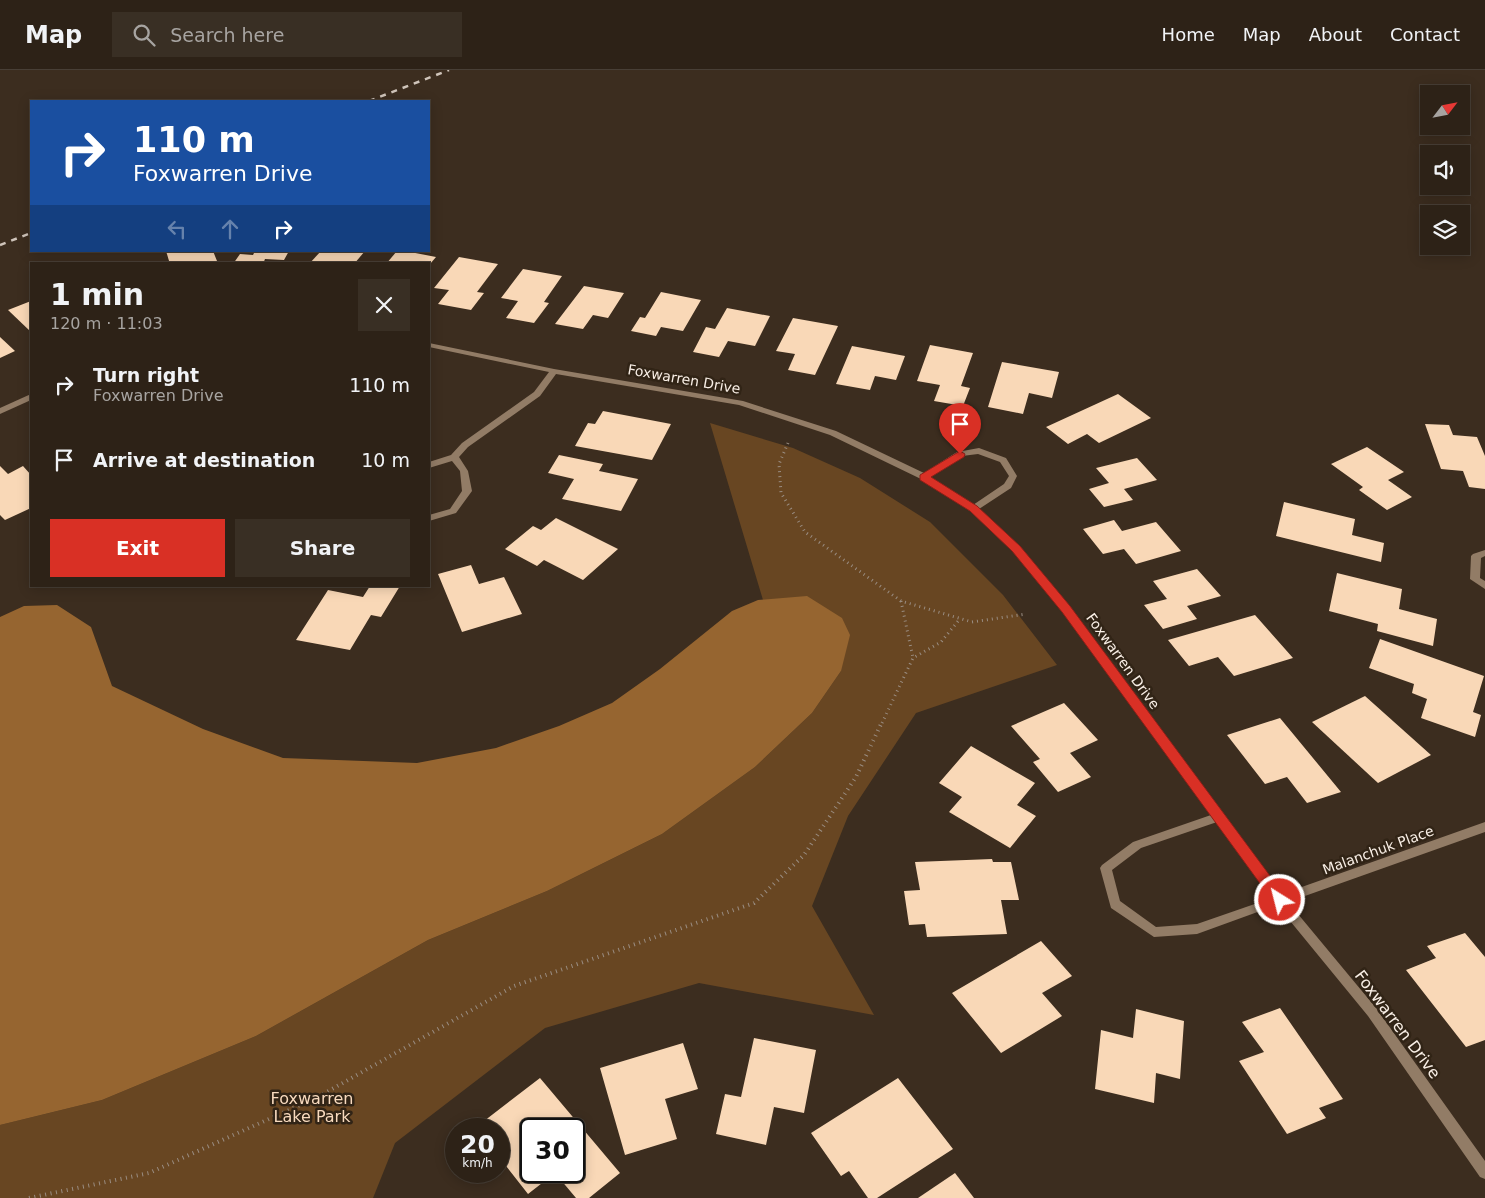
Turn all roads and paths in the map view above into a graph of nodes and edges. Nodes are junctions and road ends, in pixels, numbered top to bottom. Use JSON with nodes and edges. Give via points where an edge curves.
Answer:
{"nodes":[{"id":1,"x":430,"y":345,"type":"edge"},
{"id":2,"x":554,"y":371,"type":"junction"},
{"id":3,"x":30,"y":396,"type":"edge"},
{"id":4,"x":0,"y":410,"type":"edge"},
{"id":5,"x":788,"y":443,"type":"dead end"},
{"id":6,"x":454,"y":457,"type":"junction"},
{"id":7,"x":430,"y":466,"type":"edge"},
{"id":8,"x":924,"y":478,"type":"junction"},
{"id":9,"x":973,"y":509,"type":"junction"},
{"id":10,"x":430,"y":518,"type":"edge"},
{"id":11,"x":1485,"y":553,"type":"edge"},
{"id":12,"x":1485,"y":586,"type":"edge"},
{"id":13,"x":901,"y":601,"type":"junction"},
{"id":14,"x":1026,"y":614,"type":"dead end"},
{"id":15,"x":959,"y":620,"type":"junction"},
{"id":16,"x":913,"y":658,"type":"junction"},
{"id":17,"x":1219,"y":817,"type":"junction"},
{"id":18,"x":1485,"y":827,"type":"edge"},
{"id":19,"x":1280,"y":900,"type":"junction"},
{"id":20,"x":1485,"y":1172,"type":"edge"},
{"id":21,"x":29,"y":1198,"type":"edge"}],
"edges":[{"from":1,"to":2,"type":"street","name":"Foxwarren Drive"},
{"from":2,"to":6,"type":"street","via":[[537,394],[464,445]]},
{"from":2,"to":8,"type":"street","name":"Foxwarren Drive","via":[[740,403],[833,433]]},
{"from":3,"to":4,"type":"street"},
{"from":5,"to":13,"type":"path","via":[[779,464],[780,493],[805,532]]},
{"from":6,"to":7,"type":"street"},
{"from":6,"to":10,"type":"street","via":[[464,471],[467,491],[453,511]]},
{"from":8,"to":9,"type":"street","name":"Foxwarren Drive"},
{"from":8,"to":9,"type":"street","via":[[960,454],[979,451],[1003,460],[1013,476],[1008,486]]},
{"from":9,"to":17,"type":"street","name":"Foxwarren Drive","via":[[1016,549],[1066,609]]},
{"from":11,"to":12,"type":"street","via":[[1476,556],[1475,579]]},
{"from":13,"to":15,"type":"path"},
{"from":13,"to":16,"type":"path"},
{"from":14,"to":15,"type":"path","via":[[972,622]]},
{"from":15,"to":16,"type":"path","via":[[942,642]]},
{"from":16,"to":21,"type":"path","via":[[856,777],[804,855],[754,903],[514,986],[318,1097],[149,1173]]},
{"from":17,"to":19,"type":"street","name":"Foxwarren Drive"},
{"from":17,"to":19,"type":"street","via":[[1137,844],[1106,868],[1115,904],[1154,932],[1197,929]]},
{"from":18,"to":19,"type":"street","name":"Malanchuk Place"},
{"from":19,"to":20,"type":"street","name":"Foxwarren Drive","via":[[1372,1012]]}]}
